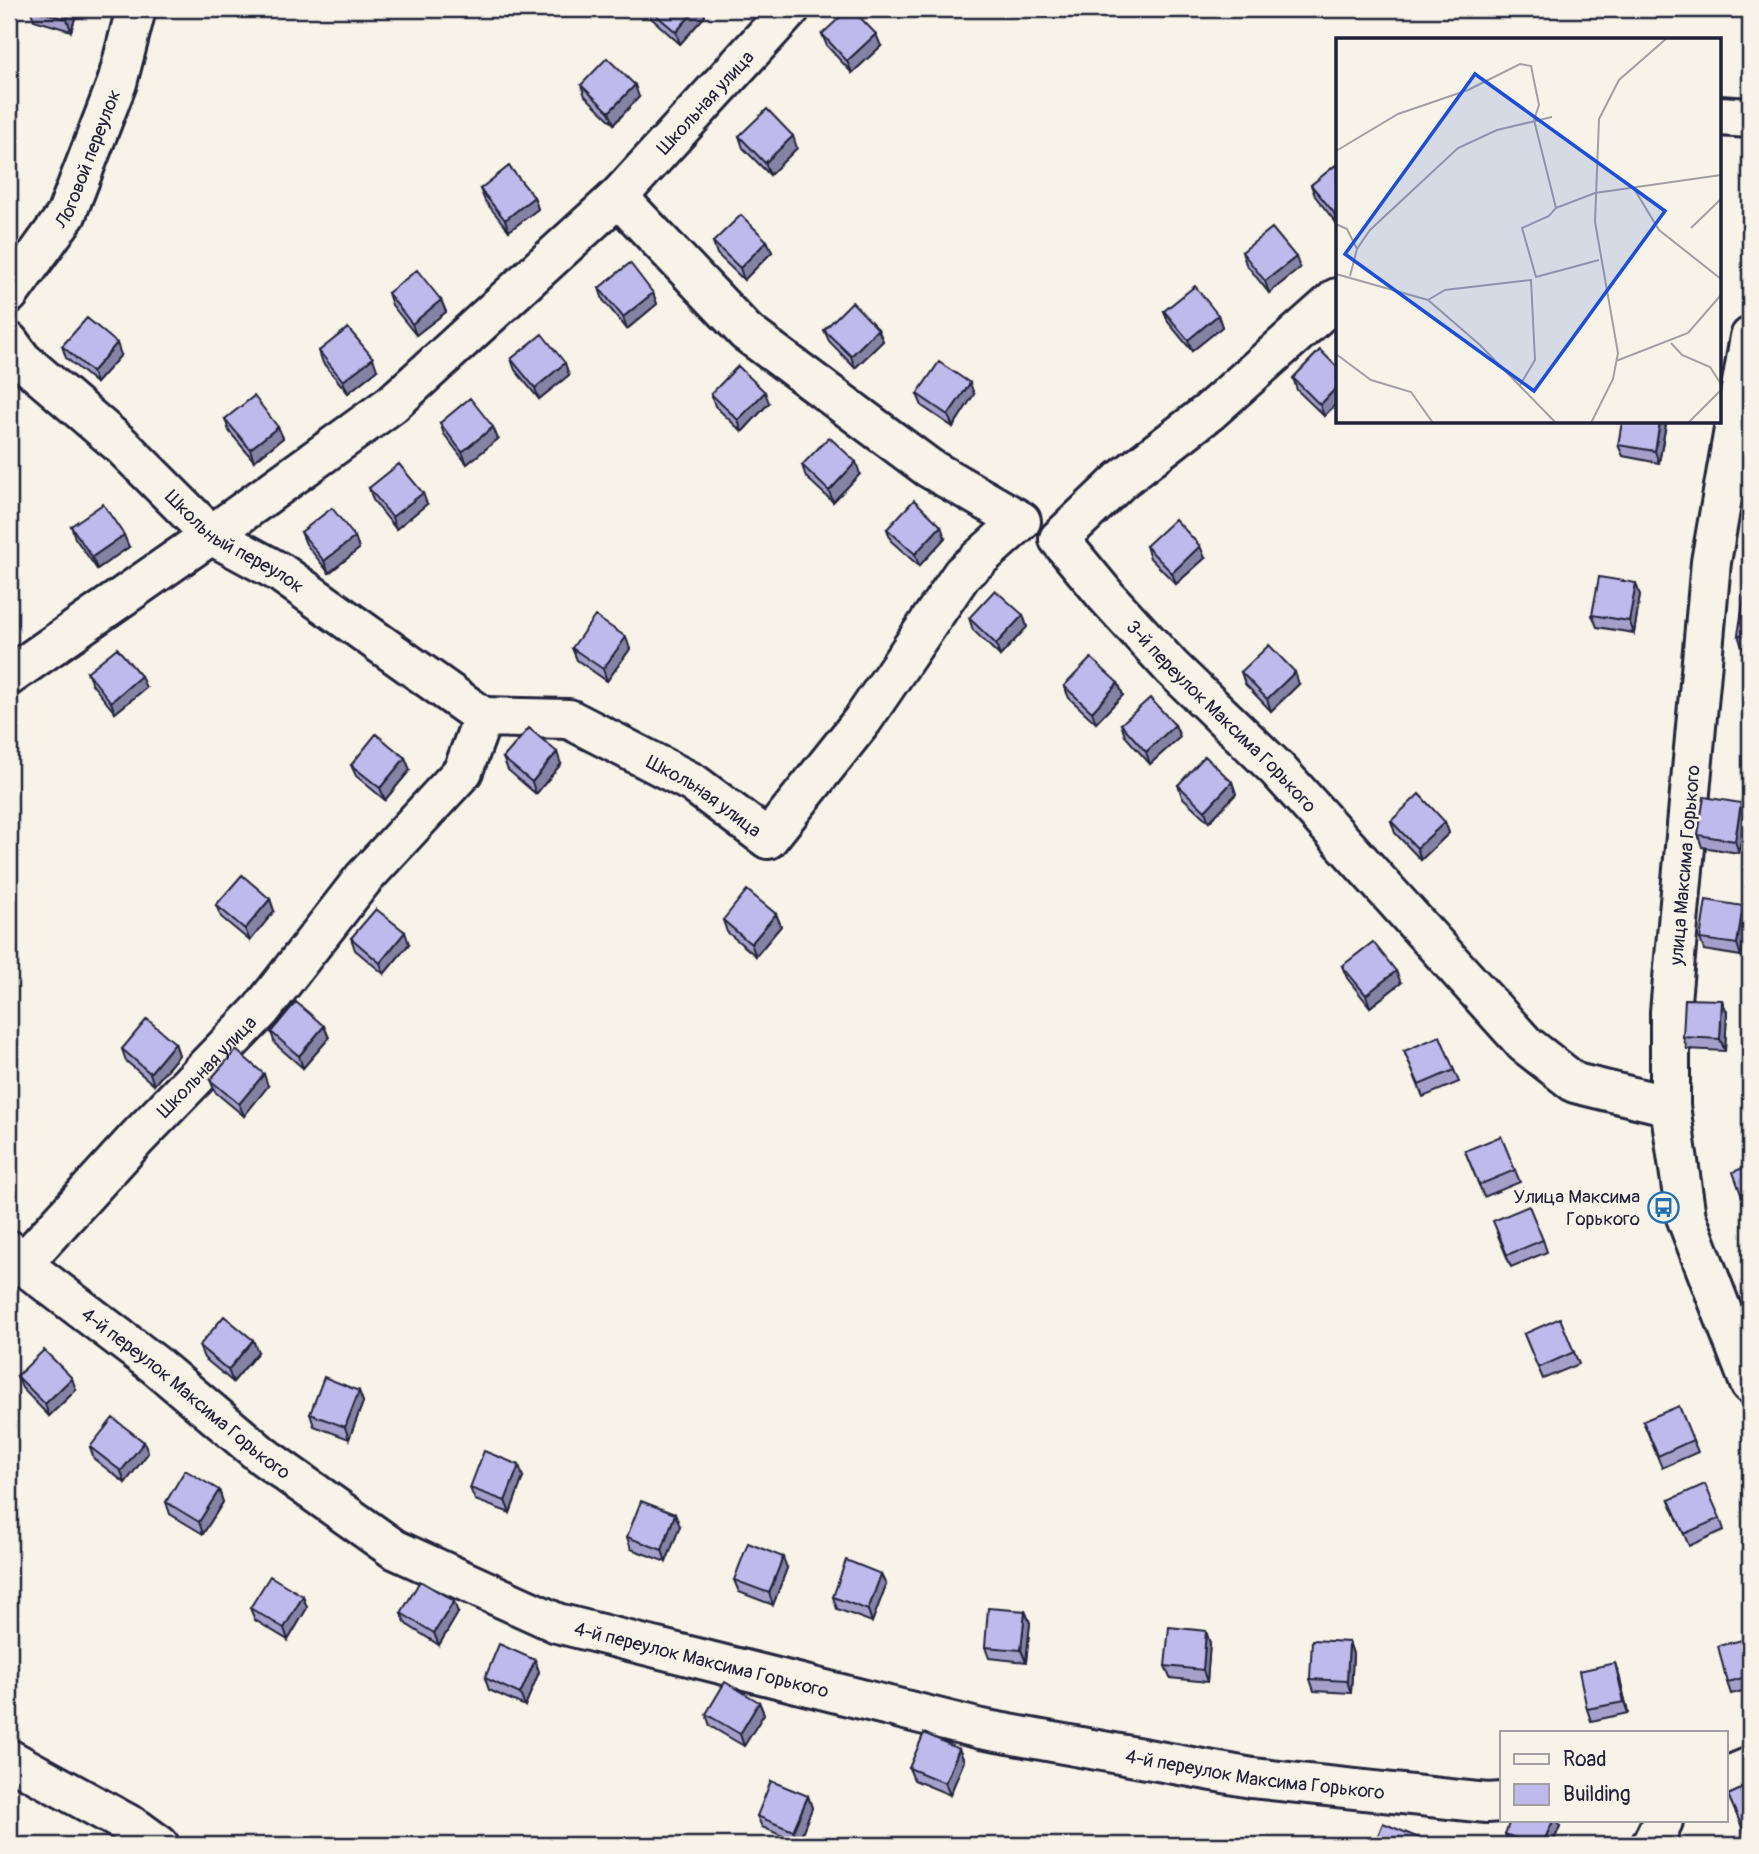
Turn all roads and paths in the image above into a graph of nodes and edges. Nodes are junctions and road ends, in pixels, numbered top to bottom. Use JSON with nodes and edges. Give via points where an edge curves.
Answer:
{"nodes":[{"id":1,"x":136,"y":9,"type":"edge"},
{"id":2,"x":790,"y":9,"type":"edge"},
{"id":3,"x":1720,"y":116,"type":"edge"},
{"id":4,"x":1750,"y":118,"type":"edge"},
{"id":5,"x":618,"y":197,"type":"junction"},
{"id":6,"x":9,"y":294,"type":"edge"},
{"id":7,"x":1336,"y":299,"type":"edge"},
{"id":8,"x":1750,"y":337,"type":"edge"},
{"id":9,"x":9,"y":342,"type":"edge"},
{"id":10,"x":1021,"y":521,"type":"junction"},
{"id":11,"x":211,"y":535,"type":"junction"},
{"id":12,"x":1059,"y":539,"type":"junction"},
{"id":13,"x":9,"y":676,"type":"edge"},
{"id":14,"x":483,"y":717,"type":"junction"},
{"id":15,"x":1670,"y":1107,"type":"junction"},
{"id":16,"x":13,"y":1260,"type":"edge"},
{"id":17,"x":1750,"y":1384,"type":"edge"},
{"id":18,"x":9,"y":1759,"type":"edge"},
{"id":19,"x":1750,"y":1767,"type":"edge"},
{"id":20,"x":1728,"y":1776,"type":"edge"},
{"id":21,"x":1500,"y":1802,"type":"edge"},
{"id":22,"x":1662,"y":1822,"type":"edge"},
{"id":23,"x":159,"y":1845,"type":"edge"},
{"id":24,"x":1651,"y":1845,"type":"edge"}],
"edges":[{"from":1,"to":6,"type":"street","name":"Логовой переулок","via":[[117,83],[66,215]]},
{"from":2,"to":5,"type":"street","name":"Школьная улица"},
{"from":3,"to":4,"type":"street"},
{"from":5,"to":10,"type":"street","via":[[747,332],[929,468]]},
{"from":5,"to":11,"type":"street","name":"Школьная улица","via":[[392,404]]},
{"from":7,"to":12,"type":"street","via":[[1209,412],[1121,480]]},
{"from":8,"to":15,"type":"street","name":"улица Максима Горького","via":[[1711,562],[1670,1012]]},
{"from":9,"to":11,"type":"street","name":"Школьный переулок","via":[[22,360],[121,445]]},
{"from":10,"to":12,"type":"street"},
{"from":10,"to":14,"type":"street","name":"Школьная улица","via":[[962,574],[862,721],[768,838],[693,783],[569,719]]},
{"from":11,"to":13,"type":"street","name":"Школьная улица"},
{"from":11,"to":14,"type":"street","name":"Школьный переулок","via":[[281,573]]},
{"from":12,"to":15,"type":"street","name":"3-й переулок Максима Горького","via":[[1162,658],[1277,769],[1525,1044],[1575,1083]]},
{"from":14,"to":16,"type":"street","name":"Школьная улица","via":[[463,771],[363,879],[261,1010]]},
{"from":15,"to":17,"type":"street","name":"улица Максима Горького","via":[[1686,1217]]},
{"from":16,"to":21,"type":"street","name":"4-й переулок Максима Горького","via":[[154,1364],[262,1457],[394,1549],[558,1623],[981,1729],[1252,1778]]},
{"from":18,"to":23,"type":"street"},
{"from":19,"to":20,"type":"street"},
{"from":22,"to":24,"type":"street"}]}
